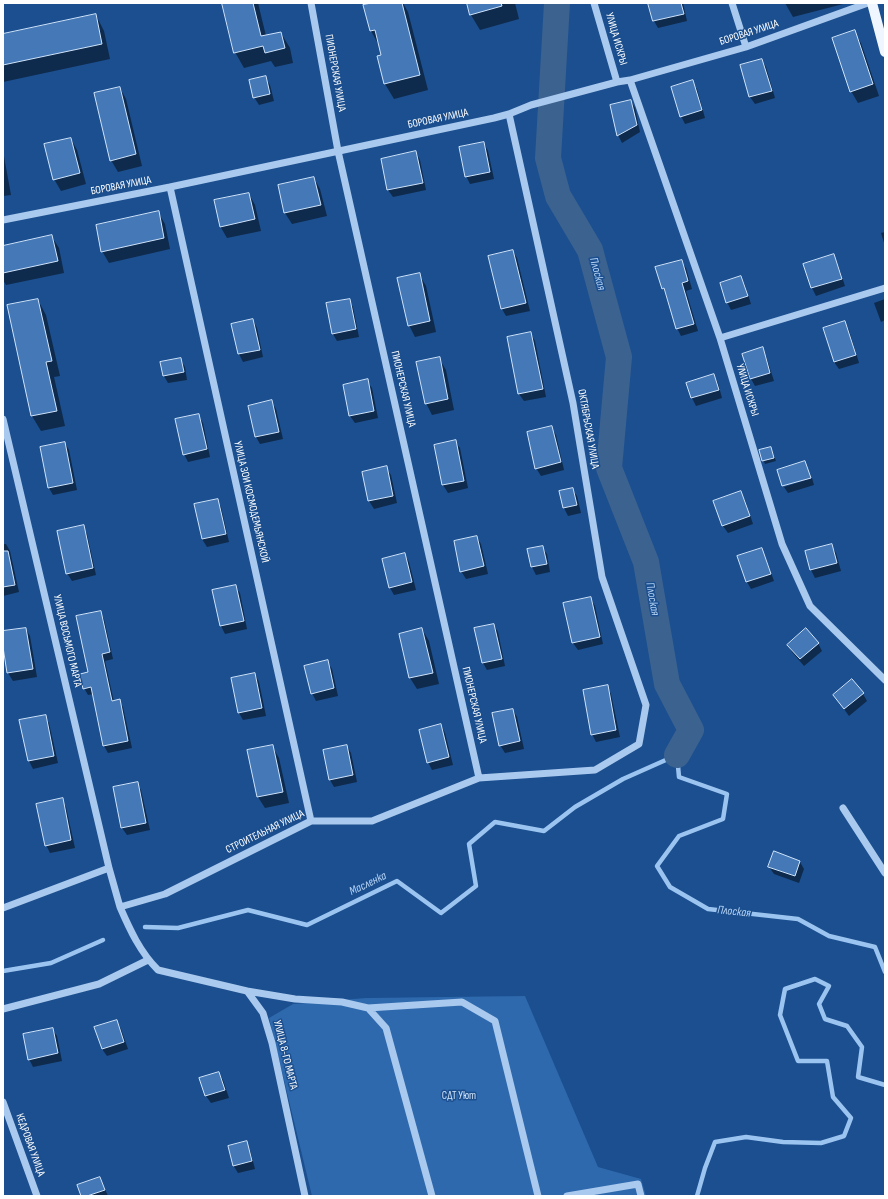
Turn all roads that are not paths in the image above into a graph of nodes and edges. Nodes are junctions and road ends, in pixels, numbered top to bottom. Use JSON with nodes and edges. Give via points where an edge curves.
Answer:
{"nodes":[{"id":1,"x":312,"y":3,"type":"edge"},
{"id":2,"x":594,"y":3,"type":"edge"},
{"id":3,"x":732,"y":3,"type":"edge"},
{"id":4,"x":868,"y":3,"type":"edge"},
{"id":5,"x":872,"y":3,"type":"edge"},
{"id":6,"x":882,"y":25,"type":"edge"},
{"id":7,"x":746,"y":47,"type":"junction"},
{"id":8,"x":885,"y":52,"type":"edge"},
{"id":9,"x":630,"y":80,"type":"junction"},
{"id":10,"x":617,"y":82,"type":"junction"},
{"id":11,"x":509,"y":114,"type":"junction"},
{"id":12,"x":338,"y":151,"type":"junction"},
{"id":13,"x":170,"y":187,"type":"junction"},
{"id":14,"x":3,"y":220,"type":"edge"},
{"id":15,"x":885,"y":288,"type":"edge"},
{"id":16,"x":720,"y":338,"type":"junction"},
{"id":17,"x":3,"y":419,"type":"edge"},
{"id":18,"x":885,"y":680,"type":"edge"},
{"id":19,"x":639,"y":744,"type":"joint"},
{"id":20,"x":479,"y":778,"type":"junction"},
{"id":21,"x":843,"y":808,"type":"dead end"},
{"id":22,"x":311,"y":821,"type":"junction"},
{"id":23,"x":109,"y":868,"type":"junction"},
{"id":24,"x":885,"y":873,"type":"edge"},
{"id":25,"x":120,"y":907,"type":"junction"},
{"id":26,"x":3,"y":908,"type":"edge"},
{"id":27,"x":148,"y":960,"type":"junction"},
{"id":28,"x":247,"y":992,"type":"junction"},
{"id":29,"x":368,"y":1008,"type":"junction"},
{"id":30,"x":3,"y":1009,"type":"edge"},
{"id":31,"x":3,"y":1102,"type":"edge"},
{"id":32,"x":37,"y":1196,"type":"edge"},
{"id":33,"x":305,"y":1196,"type":"edge"},
{"id":34,"x":432,"y":1196,"type":"edge"},
{"id":35,"x":538,"y":1196,"type":"edge"},
{"id":36,"x":567,"y":1196,"type":"edge"},
{"id":37,"x":641,"y":1196,"type":"edge"}],
"edges":[{"from":1,"to":12,"type":"street","name":"ПИОНЕРСКАЯ УЛИЦА"},
{"from":2,"to":10,"type":"street","name":"УЛИЦА ИСКРЫ"},
{"from":3,"to":7,"type":"street"},
{"from":4,"to":7,"type":"street","name":"БОРОВАЯ УЛИЦА"},
{"from":5,"to":6,"type":"main road"},
{"from":6,"to":8,"type":"main road"},
{"from":7,"to":9,"type":"street","name":"БОРОВАЯ УЛИЦА"},
{"from":9,"to":10,"type":"street","name":"БОРОВАЯ УЛИЦА"},
{"from":9,"to":16,"type":"street","name":"УЛИЦА ИСКРЫ"},
{"from":10,"to":11,"type":"street","name":"БОРОВАЯ УЛИЦА","via":[[531,105]]},
{"from":11,"to":12,"type":"street","name":"БОРОВАЯ УЛИЦА"},
{"from":11,"to":19,"type":"street","name":"ОКТЯБРЬСКАЯ УЛИЦА","via":[[573,403],[602,577],[646,706]]},
{"from":12,"to":13,"type":"street","name":"БОРОВАЯ УЛИЦА"},
{"from":12,"to":20,"type":"street","name":"ПИОНЕРСКАЯ УЛИЦА"},
{"from":13,"to":14,"type":"street","name":"БОРОВАЯ УЛИЦА"},
{"from":13,"to":22,"type":"street","name":"УЛИЦА ЗОИ КОСМОДЕМЬЯНСКОЙ"},
{"from":15,"to":16,"type":"street"},
{"from":16,"to":18,"type":"street","name":"УЛИЦА ИСКРЫ","via":[[782,544],[810,606]]},
{"from":17,"to":23,"type":"street","name":"УЛИЦА ВОСЬМОГО МАРТА"},
{"from":19,"to":20,"type":"street","name":"СТРОИТЕЛЬНАЯ УЛИЦА","via":[[595,770]]},
{"from":20,"to":22,"type":"street","name":"СТРОИТЕЛЬНАЯ УЛИЦА","via":[[372,822]]},
{"from":21,"to":24,"type":"street"},
{"from":22,"to":25,"type":"street","name":"СТРОИТЕЛЬНАЯ УЛИЦА","via":[[165,894]]},
{"from":23,"to":25,"type":"street"},
{"from":23,"to":26,"type":"street"},
{"from":25,"to":27,"type":"street"},
{"from":27,"to":28,"type":"street","via":[[158,970]]},
{"from":27,"to":30,"type":"street","via":[[99,984]]},
{"from":28,"to":29,"type":"street","via":[[342,1002]]},
{"from":28,"to":33,"type":"street","name":"УЛИЦА 8-ГО МАРТА","via":[[263,1013],[272,1043]]},
{"from":29,"to":34,"type":"street","via":[[386,1028]]},
{"from":29,"to":35,"type":"street","via":[[462,1002],[495,1021]]},
{"from":31,"to":32,"type":"street","name":"КЕДРОВАЯ УЛИЦА"},
{"from":36,"to":37,"type":"street","via":[[638,1184]]}]}
